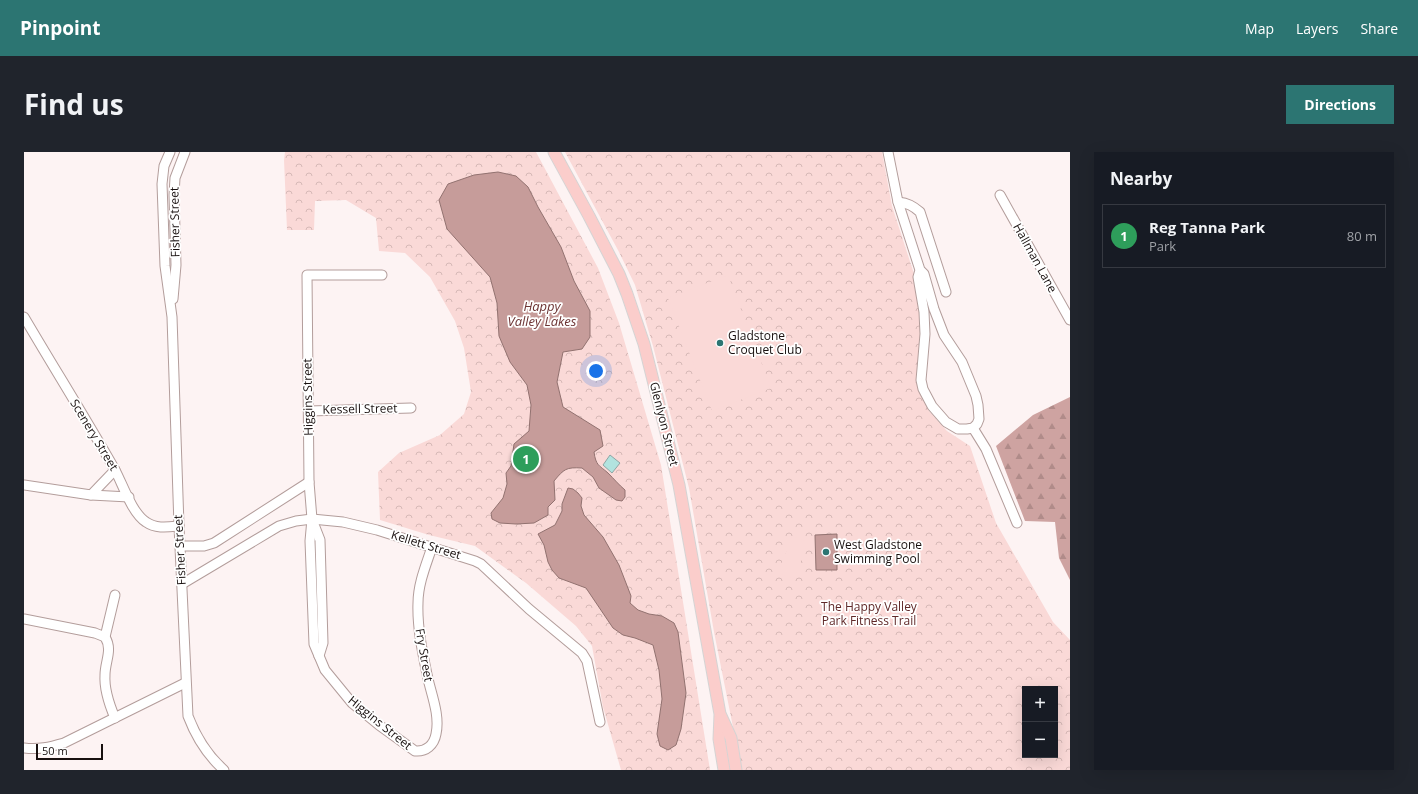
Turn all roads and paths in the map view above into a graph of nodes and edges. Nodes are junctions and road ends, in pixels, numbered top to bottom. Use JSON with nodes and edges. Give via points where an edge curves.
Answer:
{"nodes":[{"id":1,"x":170,"y":152,"type":"edge"},
{"id":2,"x":185,"y":152,"type":"edge"},
{"id":3,"x":554,"y":152,"type":"edge"},
{"id":4,"x":888,"y":152,"type":"edge"},
{"id":5,"x":1000,"y":195,"type":"dead end"},
{"id":6,"x":898,"y":202,"type":"junction"},
{"id":7,"x":920,"y":270,"type":"junction"},
{"id":8,"x":382,"y":275,"type":"dead end"},
{"id":9,"x":946,"y":292,"type":"dead end"},
{"id":10,"x":172,"y":317,"type":"junction"},
{"id":11,"x":24,"y":318,"type":"edge"},
{"id":12,"x":1070,"y":320,"type":"edge"},
{"id":13,"x":411,"y":408,"type":"dead end"},
{"id":14,"x":309,"y":411,"type":"junction"},
{"id":15,"x":972,"y":428,"type":"junction"},
{"id":16,"x":115,"y":470,"type":"junction"},
{"id":17,"x":309,"y":482,"type":"junction"},
{"id":18,"x":24,"y":485,"type":"edge"},
{"id":19,"x":92,"y":495,"type":"junction"},
{"id":20,"x":129,"y":497,"type":"junction"},
{"id":21,"x":312,"y":519,"type":"junction"},
{"id":22,"x":1017,"y":523,"type":"dead end"},
{"id":23,"x":179,"y":526,"type":"junction"},
{"id":24,"x":180,"y":546,"type":"junction"},
{"id":25,"x":432,"y":547,"type":"junction"},
{"id":26,"x":182,"y":584,"type":"junction"},
{"id":27,"x":116,"y":595,"type":"dead end"},
{"id":28,"x":24,"y":618,"type":"edge"},
{"id":29,"x":105,"y":637,"type":"junction"},
{"id":30,"x":186,"y":683,"type":"junction"},
{"id":31,"x":720,"y":714,"type":"junction"},
{"id":32,"x":115,"y":718,"type":"junction"},
{"id":33,"x":600,"y":722,"type":"dead end"},
{"id":34,"x":24,"y":748,"type":"edge"},
{"id":35,"x":415,"y":751,"type":"joint"},
{"id":36,"x":224,"y":770,"type":"edge"},
{"id":37,"x":724,"y":770,"type":"edge"},
{"id":38,"x":736,"y":770,"type":"edge"}],
"edges":[{"from":1,"to":10,"type":"street","name":"Fisher Street","via":[[164,166],[162,184],[165,266]]},
{"from":2,"to":10,"type":"street","name":"Fisher Street","via":[[175,178],[176,265]]},
{"from":3,"to":31,"type":"main road","name":"Glenlyon Street","via":[[619,274],[644,344],[679,485]]},
{"from":4,"to":6,"type":"street"},
{"from":5,"to":12,"type":"street","name":"Hallman Lane"},
{"from":6,"to":7,"type":"street"},
{"from":6,"to":9,"type":"street","via":[[905,202],[920,212]]},
{"from":7,"to":15,"type":"street","via":[[924,274],[944,335],[962,362],[976,396],[978,419]]},
{"from":7,"to":15,"type":"street","via":[[918,277],[925,334],[923,389],[932,406],[946,422],[958,430]]},
{"from":8,"to":14,"type":"street","name":"Higgins Street","via":[[307,275]]},
{"from":10,"to":23,"type":"street","name":"Fisher Street"},
{"from":11,"to":16,"type":"street","name":"Scenery Street"},
{"from":13,"to":14,"type":"street","name":"Kessell Street"},
{"from":14,"to":17,"type":"street","name":"Higgins Street"},
{"from":15,"to":22,"type":"street","via":[[986,449]]},
{"from":16,"to":19,"type":"street"},
{"from":16,"to":20,"type":"street","name":"Scenery Street"},
{"from":17,"to":21,"type":"street","name":"Higgins Street"},
{"from":17,"to":24,"type":"street","via":[[214,543],[204,546]]},
{"from":18,"to":19,"type":"street"},
{"from":19,"to":20,"type":"street"},
{"from":20,"to":23,"type":"street","name":"Scenery Street","via":[[145,522],[161,527]]},
{"from":21,"to":25,"type":"street","name":"Kellett Street","via":[[343,522]]},
{"from":21,"to":26,"type":"street","name":"Kellett Street","via":[[279,526]]},
{"from":21,"to":35,"type":"street","name":"Higgins Street","via":[[310,541],[314,644],[325,670],[352,703]]},
{"from":23,"to":24,"type":"street","name":"Fisher Street"},
{"from":24,"to":26,"type":"street","name":"Fisher Street"},
{"from":25,"to":33,"type":"street","name":"Kellett Street","via":[[481,564],[529,609],[582,653],[587,662]]},
{"from":25,"to":35,"type":"street","name":"Fry Street","via":[[418,590],[418,610],[436,712],[437,733],[434,742],[428,748],[422,752]]},
{"from":26,"to":30,"type":"street","name":"Fisher Street"},
{"from":27,"to":29,"type":"street"},
{"from":28,"to":29,"type":"street"},
{"from":29,"to":32,"type":"street","via":[[110,648],[105,684]]},
{"from":30,"to":32,"type":"street"},
{"from":30,"to":36,"type":"street","name":"Fisher Street","via":[[188,716],[194,731],[214,762]]},
{"from":31,"to":37,"type":"main road","name":"Glenlyon Street","via":[[719,740]]},
{"from":31,"to":38,"type":"main road","name":"Glenlyon Street","via":[[731,738]]},
{"from":32,"to":34,"type":"street","via":[[64,743],[34,750]]}]}
